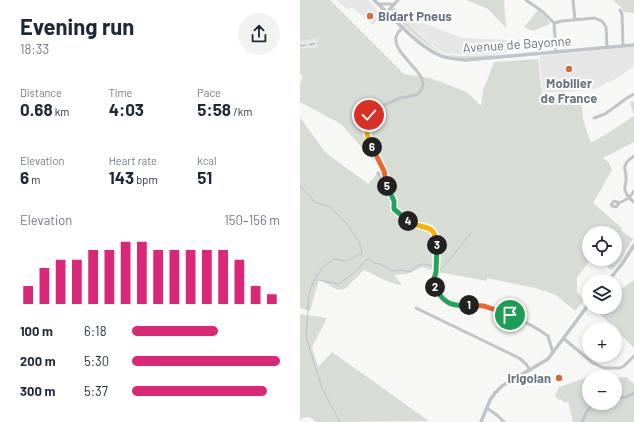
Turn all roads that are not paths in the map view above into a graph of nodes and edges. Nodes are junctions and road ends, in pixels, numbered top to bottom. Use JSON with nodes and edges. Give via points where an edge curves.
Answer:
{"nodes":[{"id":1,"x":374,"y":0,"type":"edge"},
{"id":2,"x":398,"y":0,"type":"edge"},
{"id":3,"x":526,"y":0,"type":"edge"},
{"id":4,"x":573,"y":0,"type":"edge"},
{"id":5,"x":378,"y":4,"type":"junction"},
{"id":6,"x":394,"y":4,"type":"junction"},
{"id":7,"x":620,"y":10,"type":"dead end"},
{"id":8,"x":387,"y":12,"type":"junction"},
{"id":9,"x":575,"y":20,"type":"junction"},
{"id":10,"x":554,"y":23,"type":"junction"},
{"id":11,"x":403,"y":27,"type":"junction"},
{"id":12,"x":634,"y":45,"type":"edge"},
{"id":13,"x":623,"y":46,"type":"junction"},
{"id":14,"x":607,"y":47,"type":"junction"},
{"id":15,"x":556,"y":52,"type":"junction"},
{"id":16,"x":634,"y":94,"type":"edge"},
{"id":17,"x":594,"y":118,"type":"dead end"},
{"id":18,"x":634,"y":156,"type":"edge"},
{"id":19,"x":378,"y":173,"type":"dead end"},
{"id":20,"x":387,"y":184,"type":"junction"},
{"id":21,"x":634,"y":191,"type":"edge"},
{"id":22,"x":629,"y":198,"type":"junction"},
{"id":23,"x":619,"y":202,"type":"dead end"},
{"id":24,"x":634,"y":202,"type":"edge"},
{"id":25,"x":634,"y":245,"type":"edge"},
{"id":26,"x":614,"y":274,"type":"edge"},
{"id":27,"x":416,"y":308,"type":"dead end"},
{"id":28,"x":582,"y":313,"type":"edge"},
{"id":29,"x":563,"y":338,"type":"junction"},
{"id":30,"x":553,"y":353,"type":"junction"},
{"id":31,"x":634,"y":356,"type":"edge"},
{"id":32,"x":530,"y":370,"type":"junction"},
{"id":33,"x":634,"y":393,"type":"edge"},
{"id":34,"x":622,"y":397,"type":"edge"},
{"id":35,"x":487,"y":408,"type":"junction"},
{"id":36,"x":588,"y":410,"type":"edge"},
{"id":37,"x":481,"y":422,"type":"edge"},
{"id":38,"x":504,"y":422,"type":"edge"},
{"id":39,"x":582,"y":422,"type":"edge"}],
"edges":[{"from":1,"to":5,"type":"main road","name":"Avenue de Bayonne"},
{"from":2,"to":6,"type":"street"},
{"from":3,"to":10,"type":"street","via":[[544,12]]},
{"from":4,"to":9,"type":"street"},
{"from":5,"to":6,"type":"street"},
{"from":5,"to":8,"type":"main road","name":"Avenue de Bayonne"},
{"from":6,"to":8,"type":"street"},
{"from":7,"to":13,"type":"street"},
{"from":8,"to":11,"type":"main road","name":"Avenue de Bayonne"},
{"from":9,"to":10,"type":"street"},
{"from":9,"to":14,"type":"street","via":[[595,18],[602,21],[606,28]]},
{"from":10,"to":15,"type":"street"},
{"from":11,"to":15,"type":"main road","name":"Avenue de Bayonne","via":[[431,51],[453,59]]},
{"from":11,"to":20,"type":"street","via":[[396,40],[407,60],[422,77],[420,92],[376,109],[369,115],[366,124],[368,138],[384,171]]},
{"from":12,"to":13,"type":"main road","name":"Avenue de Bayonne"},
{"from":13,"to":14,"type":"main road","name":"Avenue de Bayonne"},
{"from":14,"to":15,"type":"main road","name":"Avenue de Bayonne"},
{"from":16,"to":17,"type":"street","via":[[608,112]]},
{"from":18,"to":22,"type":"street","via":[[625,166],[624,187]]},
{"from":19,"to":20,"type":"street"},
{"from":20,"to":30,"type":"street","via":[[394,201],[394,209],[407,221],[427,227],[436,236],[434,285],[445,300],[456,306],[484,306],[510,315],[548,336]]},
{"from":21,"to":22,"type":"street"},
{"from":22,"to":23,"type":"street"},
{"from":22,"to":24,"type":"street"},
{"from":25,"to":26,"type":"main road"},
{"from":27,"to":32,"type":"street","via":[[518,358]]},
{"from":28,"to":29,"type":"main road"},
{"from":29,"to":30,"type":"main road"},
{"from":29,"to":31,"type":"street","via":[[604,368],[622,367]]},
{"from":30,"to":32,"type":"main road","via":[[543,363]]},
{"from":32,"to":35,"type":"main road","via":[[499,388]]},
{"from":33,"to":34,"type":"street"},
{"from":35,"to":37,"type":"main road"},
{"from":35,"to":38,"type":"street"},
{"from":36,"to":39,"type":"street"}]}
